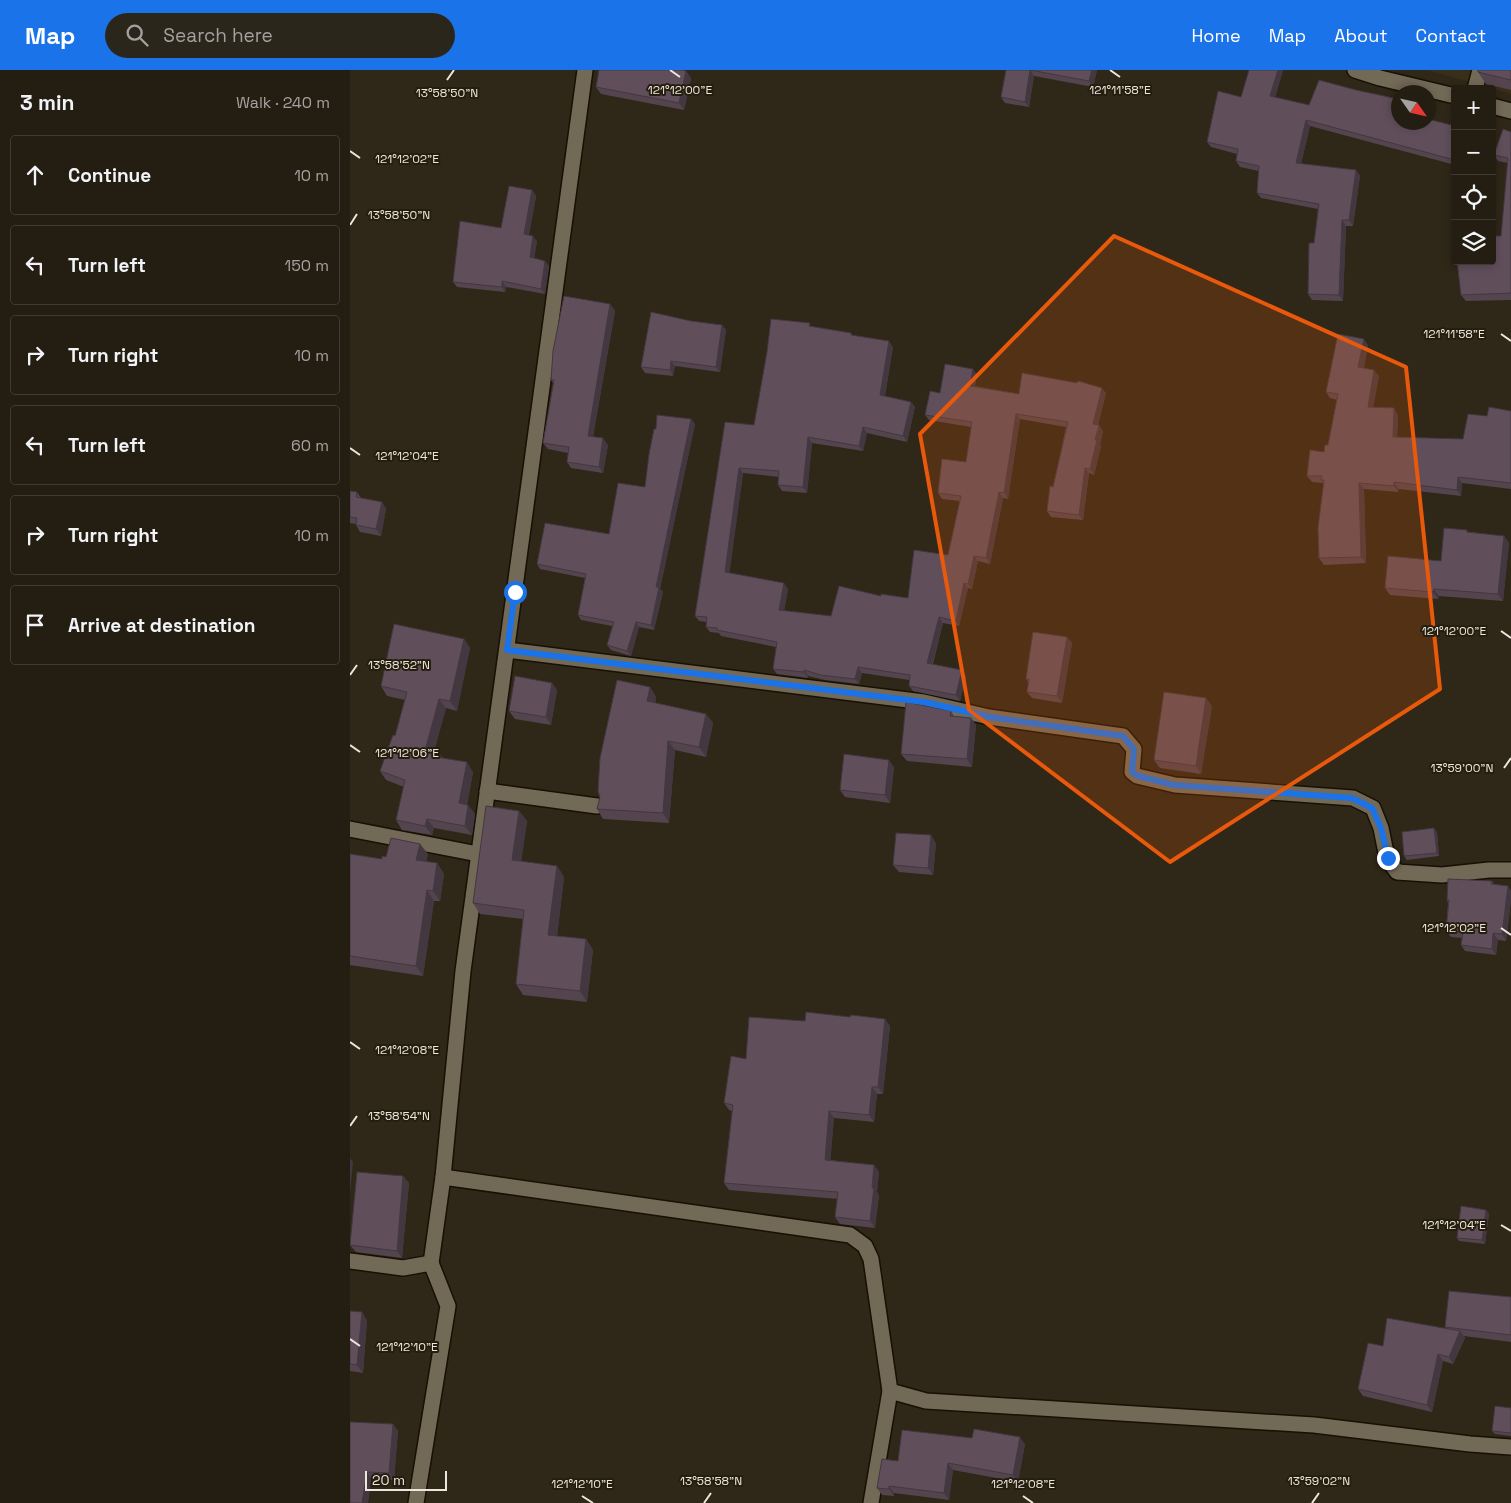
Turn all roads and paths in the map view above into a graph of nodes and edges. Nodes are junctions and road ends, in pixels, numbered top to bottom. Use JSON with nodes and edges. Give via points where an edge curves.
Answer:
{"nodes":[{"id":1,"x":585,"y":70,"type":"edge"},
{"id":2,"x":1355,"y":70,"type":"edge"},
{"id":3,"x":1480,"y":70,"type":"edge"},
{"id":4,"x":1476,"y":85,"type":"edge"},
{"id":5,"x":1451,"y":95,"type":"edge"},
{"id":6,"x":1496,"y":107,"type":"edge"},
{"id":7,"x":1511,"y":111,"type":"edge"},
{"id":8,"x":507,"y":650,"type":"junction"},
{"id":9,"x":487,"y":791,"type":"junction"},
{"id":10,"x":597,"y":806,"type":"edge"},
{"id":11,"x":350,"y":829,"type":"edge"},
{"id":12,"x":478,"y":854,"type":"junction"},
{"id":13,"x":1511,"y":870,"type":"edge"},
{"id":14,"x":443,"y":1177,"type":"junction"},
{"id":15,"x":350,"y":1261,"type":"edge"},
{"id":16,"x":431,"y":1263,"type":"junction"},
{"id":17,"x":890,"y":1391,"type":"junction"},
{"id":18,"x":1511,"y":1447,"type":"edge"},
{"id":19,"x":416,"y":1503,"type":"edge"},
{"id":20,"x":870,"y":1503,"type":"edge"}],
"edges":[{"from":1,"to":8,"type":"street"},
{"from":2,"to":5,"type":"street"},
{"from":3,"to":4,"type":"street"},
{"from":6,"to":7,"type":"street"},
{"from":8,"to":9,"type":"street"},
{"from":8,"to":13,"type":"street","via":[[924,702],[990,717],[1123,736],[1134,749],[1132,772],[1138,776],[1174,785],[1352,798],[1372,808],[1388,858],[1397,872],[1442,875]]},
{"from":9,"to":10,"type":"street"},
{"from":9,"to":12,"type":"street"},
{"from":11,"to":12,"type":"street"},
{"from":12,"to":14,"type":"street","via":[[462,971]]},
{"from":14,"to":16,"type":"street"},
{"from":14,"to":17,"type":"street","via":[[850,1235],[865,1246],[871,1259]]},
{"from":15,"to":16,"type":"street","via":[[404,1268]]},
{"from":16,"to":19,"type":"street","via":[[448,1306]]},
{"from":17,"to":18,"type":"street","via":[[926,1400],[1314,1425]]},
{"from":17,"to":20,"type":"street"}]}
